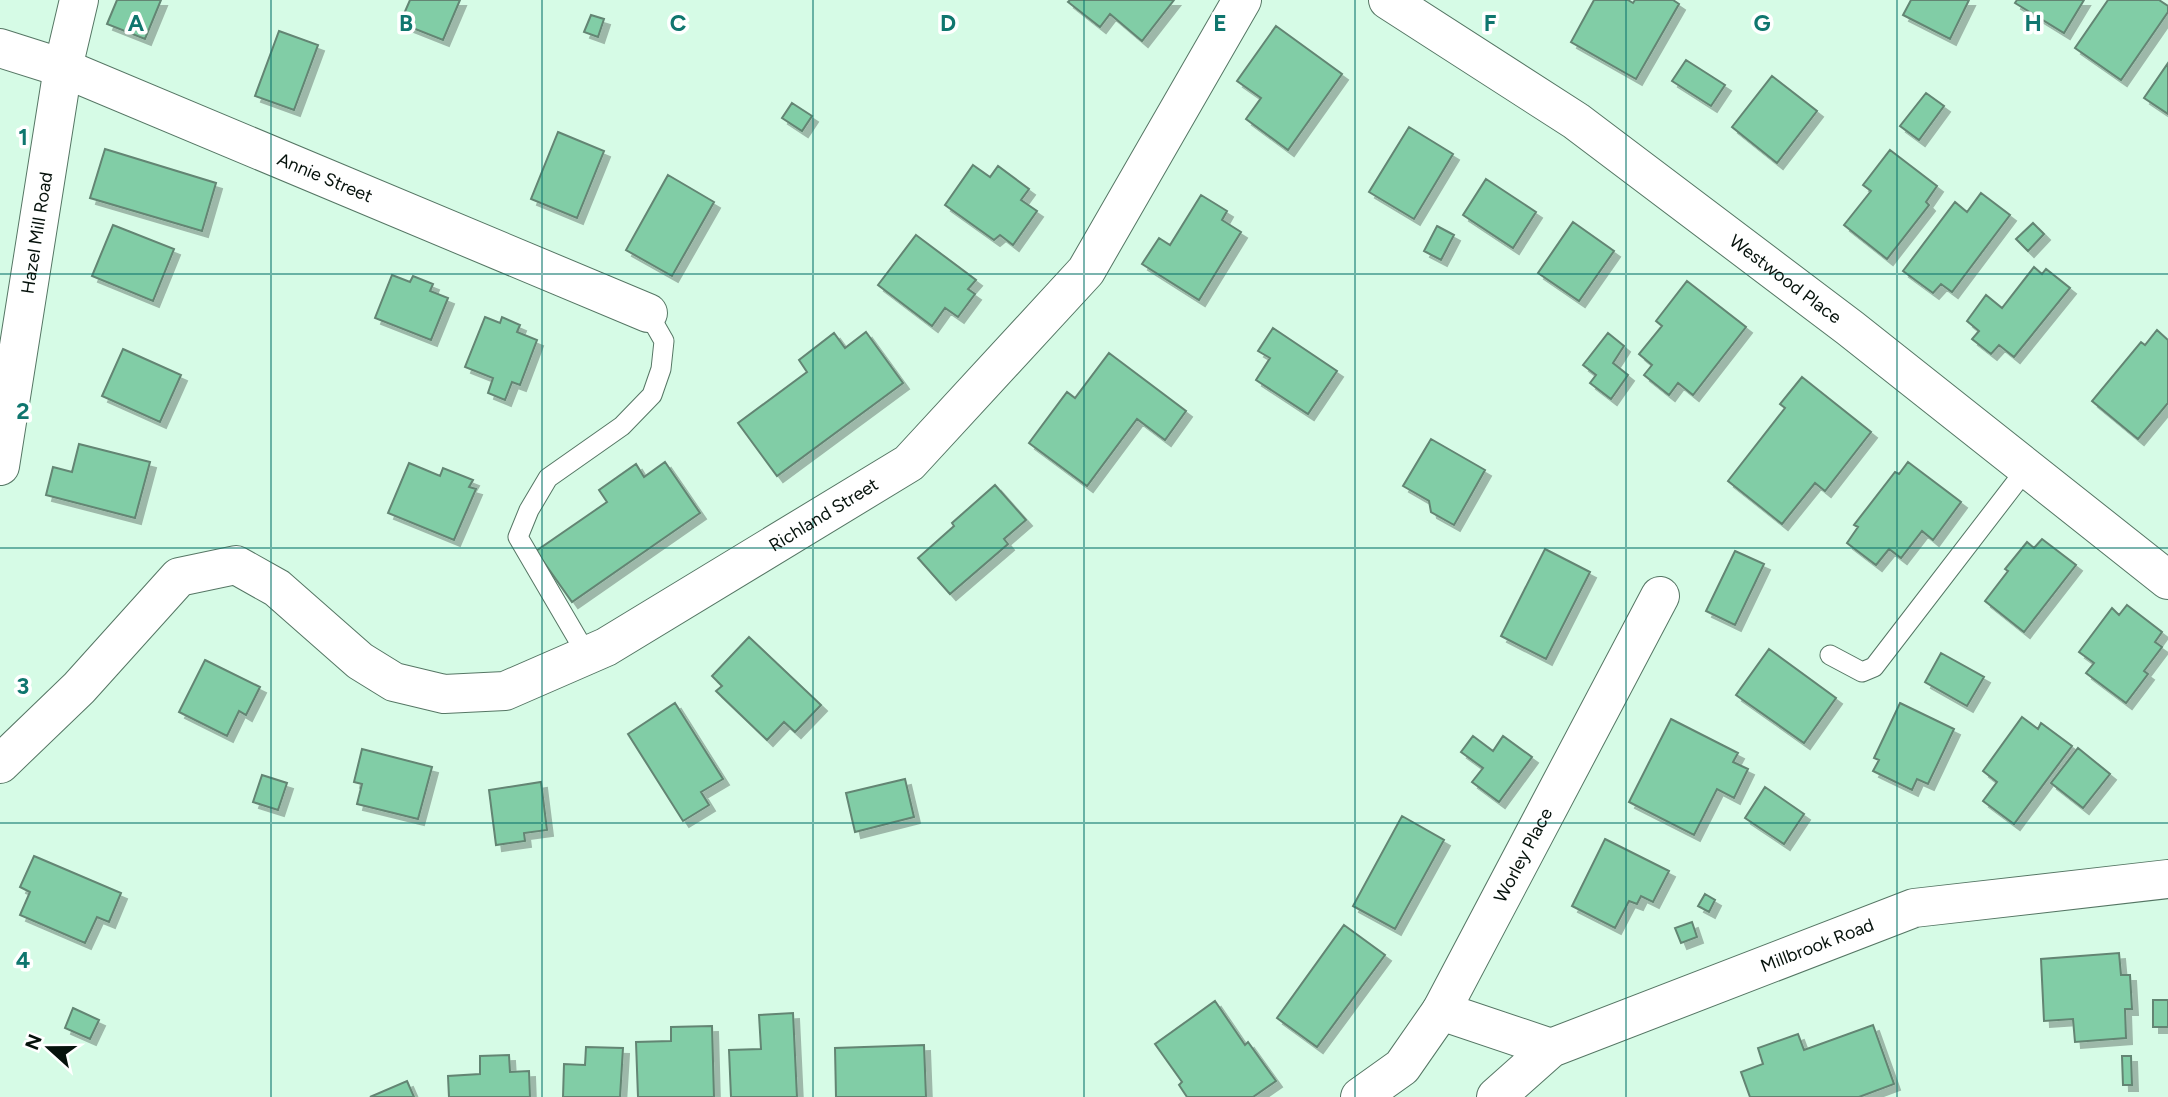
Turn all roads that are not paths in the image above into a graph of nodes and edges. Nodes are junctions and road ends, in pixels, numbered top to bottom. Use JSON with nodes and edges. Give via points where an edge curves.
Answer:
{"nodes":[{"id":1,"x":79,"y":0,"type":"edge"},
{"id":2,"x":1242,"y":0,"type":"edge"},
{"id":3,"x":1388,"y":0,"type":"edge"},
{"id":4,"x":0,"y":48,"type":"edge"},
{"id":5,"x":63,"y":68,"type":"junction"},
{"id":6,"x":648,"y":313,"type":"joint"},
{"id":7,"x":0,"y":466,"type":"edge"},
{"id":8,"x":2027,"y":468,"type":"junction"},
{"id":9,"x":2168,"y":580,"type":"edge"},
{"id":10,"x":1660,"y":596,"type":"dead end"},
{"id":11,"x":587,"y":655,"type":"junction"},
{"id":12,"x":1830,"y":655,"type":"dead end"},
{"id":13,"x":0,"y":764,"type":"edge"},
{"id":14,"x":2168,"y":879,"type":"edge"},
{"id":15,"x":1441,"y":1011,"type":"junction"},
{"id":16,"x":1550,"y":1048,"type":"junction"},
{"id":17,"x":1360,"y":1097,"type":"edge"},
{"id":18,"x":1496,"y":1097,"type":"edge"}],
"edges":[{"from":1,"to":5,"type":"street","name":"Hazel Mill Road"},
{"from":2,"to":11,"type":"street","name":"Richland Street","via":[[1086,271],[909,463]]},
{"from":3,"to":8,"type":"street","name":"Westwood Place","via":[[1576,121]]},
{"from":4,"to":5,"type":"street","name":"Annie Street"},
{"from":5,"to":6,"type":"street","name":"Annie Street"},
{"from":5,"to":7,"type":"street","name":"Hazel Mill Road"},
{"from":6,"to":11,"type":"lane","via":[[664,341],[652,395],[622,426],[548,478],[518,537]]},
{"from":8,"to":9,"type":"street","name":"Westwood Place"},
{"from":8,"to":12,"type":"lane","via":[[1874,667],[1862,672]]},
{"from":10,"to":15,"type":"street","name":"Worley Place"},
{"from":11,"to":13,"type":"street","name":"Richland Street","via":[[505,691],[444,694],[394,682],[360,661],[277,588],[236,565],[179,578],[79,688]]},
{"from":14,"to":16,"type":"street","name":"Millbrook Road","via":[[1914,908]]},
{"from":15,"to":16,"type":"street"},
{"from":15,"to":17,"type":"street","name":"Worley Place","via":[[1402,1067]]},
{"from":16,"to":18,"type":"street","name":"Millbrook Road"}]}
